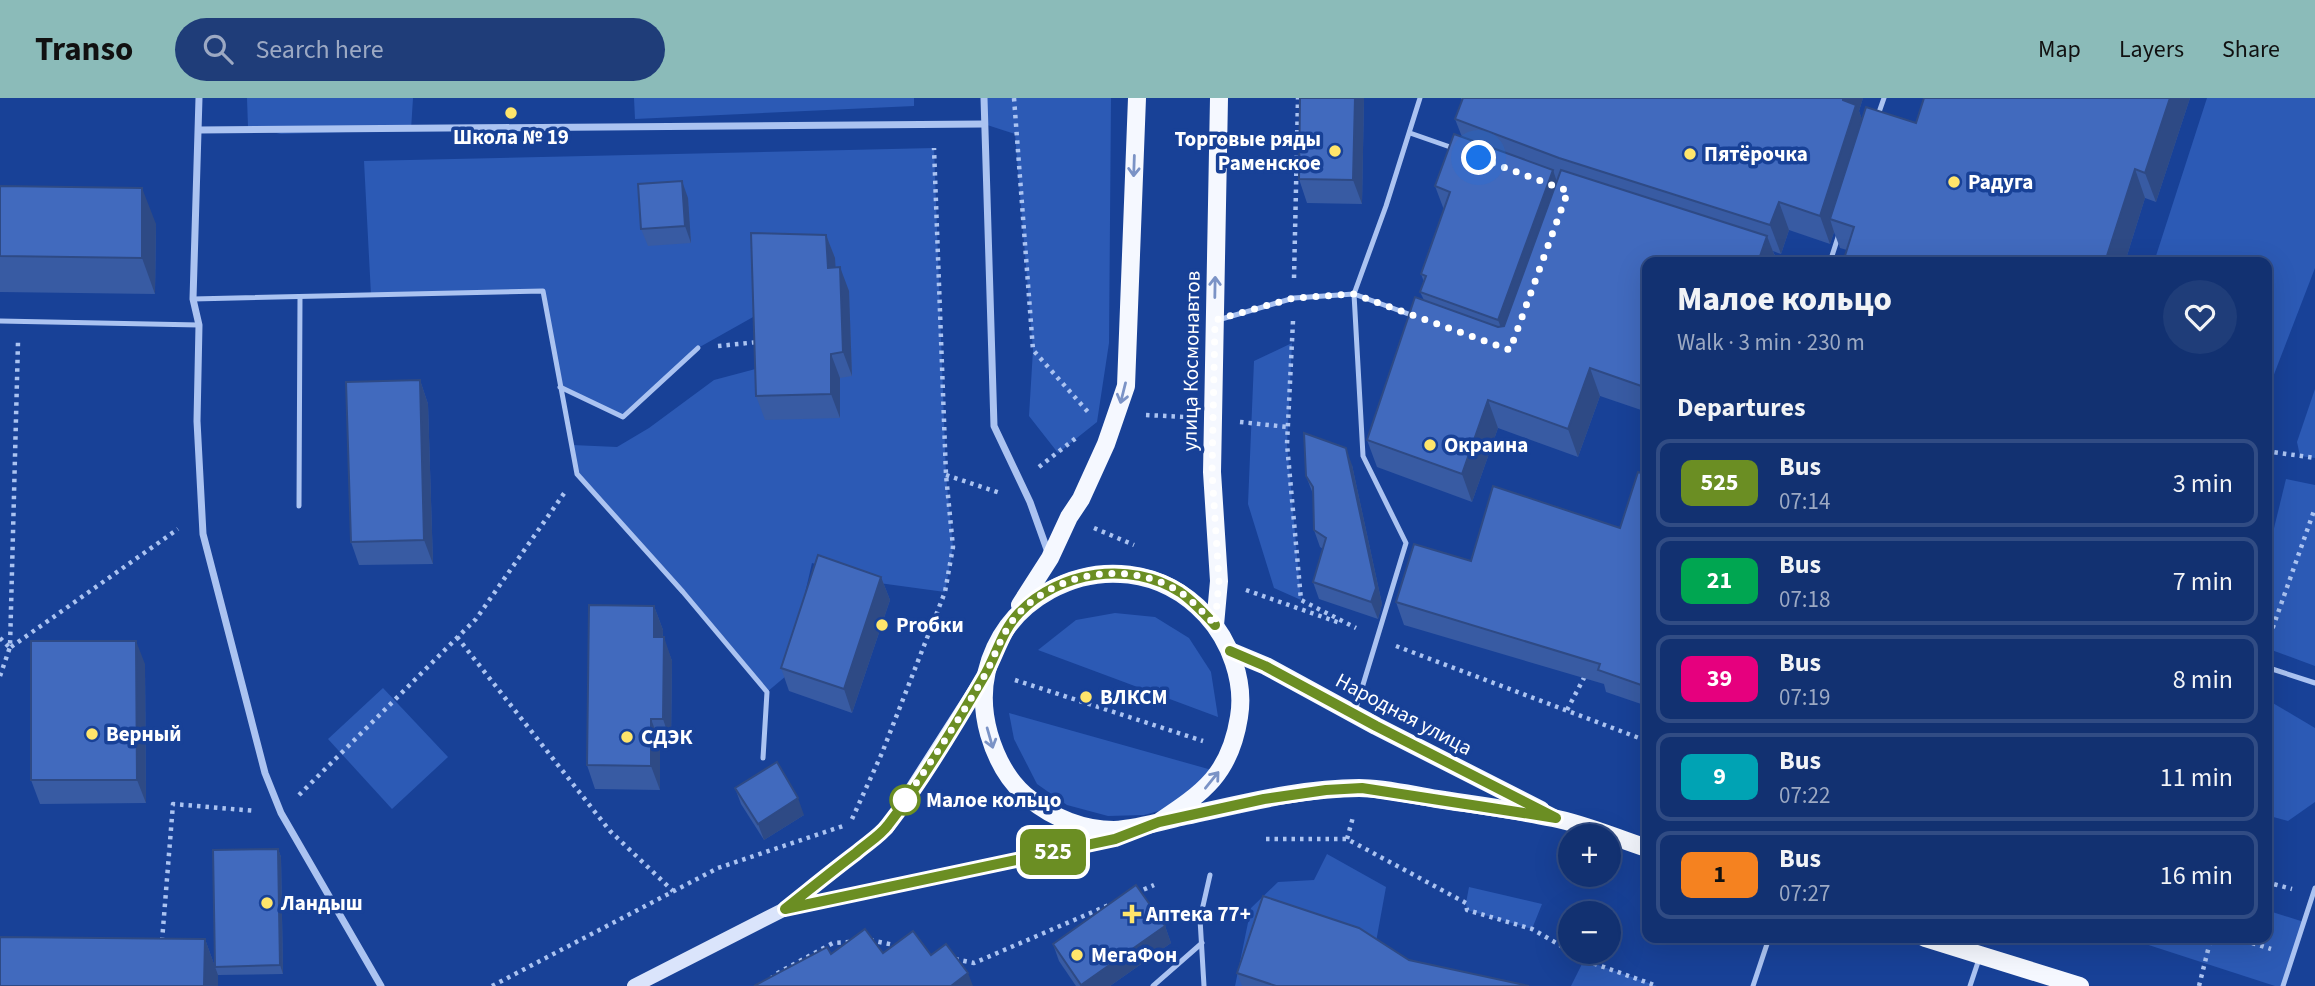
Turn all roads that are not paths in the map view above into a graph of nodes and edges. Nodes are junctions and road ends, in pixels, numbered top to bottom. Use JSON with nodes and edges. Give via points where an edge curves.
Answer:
{"nodes":[{"id":1,"x":199,"y":98,"type":"edge"},
{"id":2,"x":984,"y":98,"type":"edge"},
{"id":3,"x":1137,"y":98,"type":"edge"},
{"id":4,"x":1219,"y":98,"type":"edge"},
{"id":5,"x":1420,"y":98,"type":"edge"},
{"id":6,"x":1884,"y":98,"type":"edge"},
{"id":7,"x":1876,"y":123,"type":"edge"},
{"id":8,"x":984,"y":124,"type":"junction"},
{"id":9,"x":199,"y":130,"type":"junction"},
{"id":10,"x":1410,"y":133,"type":"junction"},
{"id":11,"x":1459,"y":150,"type":"edge"},
{"id":12,"x":1843,"y":225,"type":"edge"},
{"id":13,"x":1764,"y":254,"type":"edge"},
{"id":14,"x":1774,"y":257,"type":"edge"},
{"id":15,"x":1832,"y":257,"type":"edge"},
{"id":16,"x":1354,"y":294,"type":"junction"},
{"id":17,"x":300,"y":297,"type":"junction"},
{"id":18,"x":193,"y":299,"type":"junction"},
{"id":19,"x":1419,"y":317,"type":"edge"},
{"id":20,"x":1215,"y":320,"type":"junction"},
{"id":21,"x":0,"y":321,"type":"edge"},
{"id":22,"x":199,"y":325,"type":"junction"},
{"id":23,"x":698,"y":348,"type":"road end"},
{"id":24,"x":561,"y":387,"type":"junction"},
{"id":25,"x":299,"y":506,"type":"dead end"},
{"id":26,"x":1050,"y":558,"type":"junction"},
{"id":27,"x":1215,"y":625,"type":"junction"},
{"id":28,"x":1002,"y":635,"type":"junction"},
{"id":29,"x":1230,"y":651,"type":"junction"},
{"id":30,"x":2272,"y":669,"type":"edge"},
{"id":31,"x":987,"y":671,"type":"junction"},
{"id":32,"x":2315,"y":684,"type":"edge"},
{"id":33,"x":1354,"y":714,"type":"junction"},
{"id":34,"x":764,"y":758,"type":"dead end"},
{"id":35,"x":1556,"y":818,"type":"junction"},
{"id":36,"x":1159,"y":822,"type":"junction"},
{"id":37,"x":1642,"y":846,"type":"edge"},
{"id":38,"x":1210,"y":875,"type":"dead end"},
{"id":39,"x":2315,"y":888,"type":"edge"},
{"id":40,"x":785,"y":909,"type":"junction"},
{"id":41,"x":1202,"y":943,"type":"junction"},
{"id":42,"x":1767,"y":943,"type":"edge"},
{"id":43,"x":1940,"y":943,"type":"edge"},
{"id":44,"x":1980,"y":956,"type":"junction"},
{"id":45,"x":381,"y":986,"type":"edge"},
{"id":46,"x":634,"y":986,"type":"edge"},
{"id":47,"x":1153,"y":986,"type":"edge"},
{"id":48,"x":1205,"y":986,"type":"edge"},
{"id":49,"x":1753,"y":986,"type":"edge"},
{"id":50,"x":1970,"y":986,"type":"edge"},
{"id":51,"x":2080,"y":986,"type":"edge"},
{"id":52,"x":2283,"y":986,"type":"edge"}],
"edges":[{"from":1,"to":9,"type":"street"},
{"from":2,"to":8,"type":"street"},
{"from":3,"to":26,"type":"main road","one_way":true,"via":[[1126,386],[1106,444]]},
{"from":20,"to":4,"type":"main road","name":"улица Космонавтов","one_way":true},
{"from":5,"to":10,"type":"lane"},
{"from":6,"to":7,"type":"lane"},
{"from":8,"to":9,"type":"street"},
{"from":8,"to":26,"type":"street","via":[[994,426]]},
{"from":9,"to":18,"type":"street"},
{"from":10,"to":11,"type":"lane"},
{"from":10,"to":16,"type":"lane"},
{"from":12,"to":15,"type":"lane"},
{"from":13,"to":14,"type":"lane"},
{"from":16,"to":19,"type":"lane"},
{"from":16,"to":20,"type":"lane","via":[[1294,298]]},
{"from":16,"to":33,"type":"lane","via":[[1363,456],[1406,543]]},
{"from":17,"to":18,"type":"lane"},
{"from":17,"to":24,"type":"lane","via":[[543,291]]},
{"from":17,"to":25,"type":"lane"},
{"from":18,"to":22,"type":"street"},
{"from":20,"to":27,"type":"main road","name":"улица Космонавтов","via":[[1212,472],[1219,581]]},
{"from":21,"to":22,"type":"lane"},
{"from":22,"to":45,"type":"street","via":[[197,421],[204,534],[265,773],[281,813]]},
{"from":23,"to":24,"type":"lane","via":[[623,417]]},
{"from":24,"to":34,"type":"lane","via":[[577,474],[767,692]]},
{"from":26,"to":28,"type":"main road"},
{"from":27,"to":28,"type":"main road","via":[[1197,606],[1154,580],[1104,573],[1066,581],[1036,598]]},
{"from":27,"to":29,"type":"main road"},
{"from":28,"to":31,"type":"main road","name":"Народная улица"},
{"from":29,"to":33,"type":"main road","name":"Народная улица"},
{"from":36,"to":29,"type":"main road","one_way":true,"via":[[1201,794],[1231,750],[1239,716],[1239,685]]},
{"from":30,"to":32,"type":"lane"},
{"from":31,"to":36,"type":"main road","name":"Народная улица","one_way":true,"via":[[985,719],[995,755],[1021,792],[1045,811],[1073,824],[1114,830]]},
{"from":31,"to":40,"type":"main road","via":[[887,828]]},
{"from":33,"to":35,"type":"main road","name":"Народная улица"},
{"from":35,"to":36,"type":"main road","name":"Народная улица","via":[[1362,788],[1264,799]]},
{"from":35,"to":37,"type":"main road","name":"Народная улица"},
{"from":36,"to":40,"type":"main road","via":[[1115,839]]},
{"from":38,"to":41,"type":"lane","via":[[1200,919]]},
{"from":39,"to":52,"type":"lane"},
{"from":40,"to":46,"type":"main road"},
{"from":41,"to":47,"type":"lane"},
{"from":41,"to":48,"type":"lane"},
{"from":42,"to":49,"type":"lane"},
{"from":43,"to":44,"type":"main road"},
{"from":44,"to":50,"type":"lane"},
{"from":44,"to":51,"type":"main road"}]}
